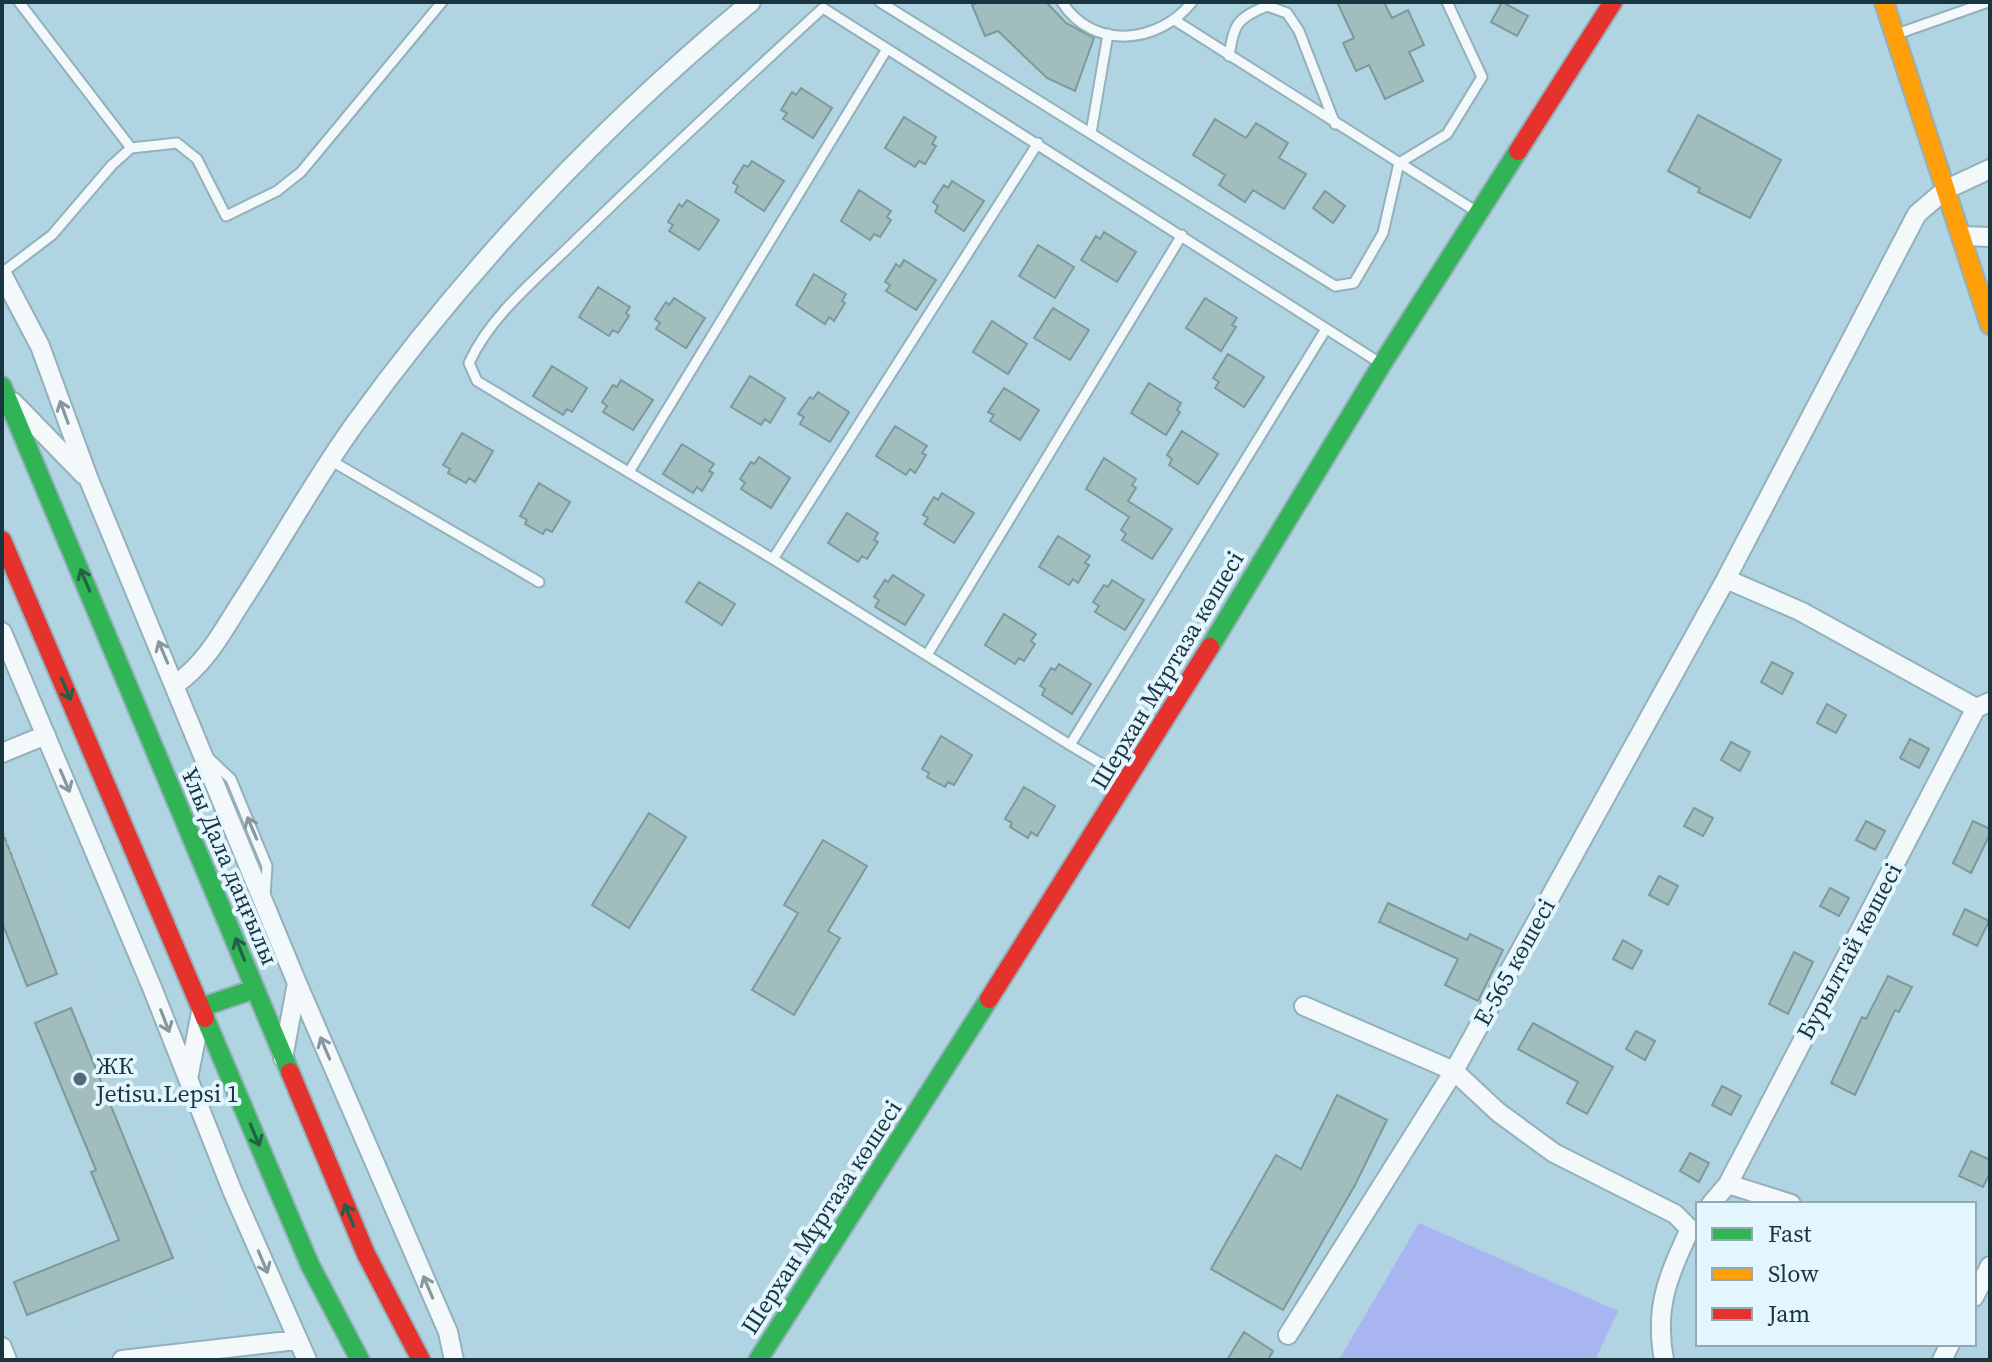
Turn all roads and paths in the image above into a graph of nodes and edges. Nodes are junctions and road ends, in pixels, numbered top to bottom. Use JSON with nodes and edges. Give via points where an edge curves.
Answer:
{"nodes":[{"id":1,"x":19,"y":2,"type":"edge"},
{"id":2,"x":442,"y":2,"type":"edge"},
{"id":3,"x":751,"y":2,"type":"edge"},
{"id":4,"x":880,"y":2,"type":"edge"},
{"id":5,"x":1062,"y":2,"type":"edge"},
{"id":6,"x":1192,"y":2,"type":"edge"},
{"id":7,"x":1447,"y":2,"type":"edge"},
{"id":8,"x":1613,"y":2,"type":"edge"},
{"id":9,"x":1884,"y":2,"type":"edge"},
{"id":10,"x":1988,"y":2,"type":"edge"},
{"id":11,"x":819,"y":5,"type":"edge"},
{"id":12,"x":1176,"y":21,"type":"junction"},
{"id":13,"x":1108,"y":34,"type":"junction"},
{"id":14,"x":1894,"y":35,"type":"junction"},
{"id":15,"x":887,"y":49,"type":"junction"},
{"id":16,"x":1229,"y":56,"type":"junction"},
{"id":17,"x":1335,"y":124,"type":"junction"},
{"id":18,"x":1091,"y":133,"type":"junction"},
{"id":19,"x":1038,"y":143,"type":"junction"},
{"id":20,"x":131,"y":148,"type":"junction"},
{"id":21,"x":1399,"y":163,"type":"junction"},
{"id":22,"x":1990,"y":169,"type":"edge"},
{"id":23,"x":1945,"y":190,"type":"junction"},
{"id":24,"x":1479,"y":213,"type":"junction"},
{"id":25,"x":1182,"y":235,"type":"junction"},
{"id":26,"x":1962,"y":236,"type":"junction"},
{"id":27,"x":1990,"y":237,"type":"edge"},
{"id":28,"x":2,"y":273,"type":"edge"},
{"id":29,"x":1990,"y":325,"type":"edge"},
{"id":30,"x":1326,"y":329,"type":"junction"},
{"id":31,"x":1382,"y":364,"type":"junction"},
{"id":32,"x":4,"y":391,"type":"edge"},
{"id":33,"x":330,"y":460,"type":"junction"},
{"id":34,"x":629,"y":472,"type":"junction"},
{"id":35,"x":89,"y":480,"type":"junction"},
{"id":36,"x":2,"y":540,"type":"edge"},
{"id":37,"x":773,"y":559,"type":"junction"},
{"id":38,"x":1726,"y":579,"type":"junction"},
{"id":39,"x":539,"y":582,"type":"dead end"},
{"id":40,"x":2,"y":632,"type":"edge"},
{"id":41,"x":927,"y":655,"type":"junction"},
{"id":42,"x":176,"y":684,"type":"junction"},
{"id":43,"x":1983,"y":705,"type":"edge"},
{"id":44,"x":46,"y":735,"type":"junction"},
{"id":45,"x":1070,"y":745,"type":"junction"},
{"id":46,"x":2,"y":753,"type":"edge"},
{"id":47,"x":2,"y":767,"type":"edge"},
{"id":48,"x":1129,"y":780,"type":"junction"},
{"id":49,"x":11,"y":790,"type":"junction"},
{"id":50,"x":2,"y":794,"type":"edge"},
{"id":51,"x":2,"y":827,"type":"edge"},
{"id":52,"x":35,"y":849,"type":"junction"},
{"id":53,"x":16,"y":857,"type":"junction"},
{"id":54,"x":64,"y":921,"type":"junction"},
{"id":55,"x":45,"y":929,"type":"junction"},
{"id":56,"x":87,"y":976,"type":"junction"},
{"id":57,"x":297,"y":983,"type":"junction"},
{"id":58,"x":68,"y":984,"type":"junction"},
{"id":59,"x":255,"y":989,"type":"junction"},
{"id":60,"x":153,"y":990,"type":"junction"},
{"id":61,"x":1304,"y":1006,"type":"dead end"},
{"id":62,"x":202,"y":1007,"type":"junction"},
{"id":63,"x":102,"y":1012,"type":"junction"},
{"id":64,"x":114,"y":1044,"type":"junction"},
{"id":65,"x":95,"y":1051,"type":"junction"},
{"id":66,"x":283,"y":1058,"type":"junction"},
{"id":67,"x":1454,"y":1071,"type":"junction"},
{"id":68,"x":188,"y":1079,"type":"junction"},
{"id":69,"x":136,"y":1097,"type":"junction"},
{"id":70,"x":115,"y":1103,"type":"junction"},
{"id":71,"x":198,"y":1104,"type":"junction"},
{"id":72,"x":147,"y":1124,"type":"junction"},
{"id":73,"x":167,"y":1173,"type":"junction"},
{"id":74,"x":146,"y":1180,"type":"junction"},
{"id":75,"x":1728,"y":1184,"type":"junction"},
{"id":76,"x":232,"y":1190,"type":"junction"},
{"id":77,"x":1713,"y":1202,"type":"edge"},
{"id":78,"x":1785,"y":1202,"type":"edge"},
{"id":79,"x":181,"y":1208,"type":"junction"},
{"id":80,"x":1694,"y":1224,"type":"edge"},
{"id":81,"x":193,"y":1237,"type":"junction"},
{"id":82,"x":171,"y":1244,"type":"junction"},
{"id":83,"x":2,"y":1266,"type":"edge"},
{"id":84,"x":180,"y":1266,"type":"junction"},
{"id":85,"x":1990,"y":1266,"type":"edge"},
{"id":86,"x":208,"y":1276,"type":"junction"},
{"id":87,"x":133,"y":1284,"type":"junction"},
{"id":88,"x":186,"y":1285,"type":"junction"},
{"id":89,"x":1981,"y":1291,"type":"edge"},
{"id":90,"x":115,"y":1292,"type":"junction"},
{"id":91,"x":87,"y":1303,"type":"junction"},
{"id":92,"x":141,"y":1303,"type":"junction"},
{"id":93,"x":121,"y":1310,"type":"junction"},
{"id":94,"x":61,"y":1313,"type":"junction"},
{"id":95,"x":224,"y":1313,"type":"junction"},
{"id":96,"x":104,"y":1317,"type":"junction"},
{"id":97,"x":199,"y":1318,"type":"junction"},
{"id":98,"x":43,"y":1320,"type":"junction"},
{"id":99,"x":94,"y":1321,"type":"junction"},
{"id":100,"x":24,"y":1327,"type":"junction"},
{"id":101,"x":68,"y":1332,"type":"junction"},
{"id":102,"x":129,"y":1334,"type":"junction"},
{"id":103,"x":49,"y":1335,"type":"junction"},
{"id":104,"x":1288,"y":1335,"type":"dead end"},
{"id":105,"x":71,"y":1337,"type":"junction"},
{"id":106,"x":28,"y":1340,"type":"junction"},
{"id":107,"x":296,"y":1340,"type":"junction"},
{"id":108,"x":9,"y":1344,"type":"edge"},
{"id":109,"x":261,"y":1344,"type":"junction"},
{"id":110,"x":7,"y":1360,"type":"edge"},
{"id":111,"x":122,"y":1360,"type":"edge"},
{"id":112,"x":307,"y":1360,"type":"edge"},
{"id":113,"x":360,"y":1360,"type":"edge"},
{"id":114,"x":421,"y":1360,"type":"edge"},
{"id":115,"x":454,"y":1360,"type":"edge"},
{"id":116,"x":758,"y":1360,"type":"edge"},
{"id":117,"x":1664,"y":1360,"type":"edge"}],
"edges":[{"from":1,"to":20,"type":"lane"},
{"from":2,"to":20,"type":"lane","via":[[301,172],[259,202],[226,216],[197,159],[177,143]]},
{"from":3,"to":33,"type":"street","via":[[673,66],[531,206],[432,322]]},
{"from":4,"to":18,"type":"lane"},
{"from":5,"to":13,"type":"lane","via":[[1081,21]]},
{"from":6,"to":12,"type":"lane"},
{"from":7,"to":21,"type":"lane","via":[[1482,77],[1447,134]]},
{"from":8,"to":24,"type":"main road","name":"Шерхан Мұртаза көшесі"},
{"from":9,"to":14,"type":"main road"},
{"from":10,"to":14,"type":"lane"},
{"from":11,"to":15,"type":"lane"},
{"from":11,"to":34,"type":"lane","via":[[518,298],[478,344],[469,363],[477,381]]},
{"from":12,"to":13,"type":"lane","via":[[1129,37]]},
{"from":12,"to":16,"type":"lane"},
{"from":13,"to":18,"type":"lane"},
{"from":14,"to":23,"type":"main road"},
{"from":15,"to":19,"type":"lane"},
{"from":15,"to":34,"type":"lane"},
{"from":16,"to":17,"type":"lane"},
{"from":16,"to":17,"type":"lane","via":[[1234,29],[1246,14],[1267,6],[1287,13]]},
{"from":17,"to":21,"type":"lane"},
{"from":18,"to":21,"type":"lane","via":[[1335,286],[1354,283],[1383,233]]},
{"from":19,"to":25,"type":"lane"},
{"from":19,"to":37,"type":"lane"},
{"from":20,"to":28,"type":"lane","via":[[52,235]]},
{"from":21,"to":24,"type":"lane"},
{"from":22,"to":23,"type":"street","name":"Е-565 көшесі"},
{"from":23,"to":26,"type":"main road"},
{"from":23,"to":38,"type":"street","name":"Е-565 көшесі","via":[[1917,214]]},
{"from":24,"to":31,"type":"main road","name":"Шерхан Мұртаза көшесі"},
{"from":25,"to":30,"type":"lane"},
{"from":25,"to":41,"type":"lane"},
{"from":26,"to":27,"type":"street"},
{"from":26,"to":29,"type":"main road"},
{"from":35,"to":28,"type":"street","one_way":true,"via":[[40,346]]},
{"from":30,"to":31,"type":"lane"},
{"from":30,"to":45,"type":"lane"},
{"from":31,"to":48,"type":"main road","name":"Шерхан Мұртаза көшесі"},
{"from":32,"to":35,"type":"street"},
{"from":59,"to":32,"type":"main road","name":"Ұлы Дала даңғылы","one_way":true},
{"from":33,"to":39,"type":"lane"},
{"from":33,"to":42,"type":"street","via":[[214,645]]},
{"from":34,"to":37,"type":"lane"},
{"from":42,"to":35,"type":"street","one_way":true},
{"from":36,"to":62,"type":"main road","one_way":true},
{"from":37,"to":41,"type":"lane"},
{"from":38,"to":43,"type":"street"},
{"from":38,"to":67,"type":"street","name":"Е-565 көшесі"},
{"from":40,"to":44,"type":"street"},
{"from":41,"to":45,"type":"lane"},
{"from":57,"to":42,"type":"street","one_way":true},
{"from":43,"to":75,"type":"street","name":"Бурылтай көшесі"},
{"from":44,"to":46,"type":"street"},
{"from":44,"to":60,"type":"street","one_way":true},
{"from":45,"to":48,"type":"lane"},
{"from":47,"to":49,"type":"path"},
{"from":48,"to":116,"type":"main road","name":"Шерхан Мұртаза көшесі"},
{"from":49,"to":50,"type":"path"},
{"from":49,"to":52,"type":"path"},
{"from":51,"to":53,"type":"path"},
{"from":52,"to":53,"type":"path"},
{"from":52,"to":54,"type":"path"},
{"from":53,"to":55,"type":"path"},
{"from":54,"to":55,"type":"path"},
{"from":54,"to":56,"type":"path"},
{"from":55,"to":58,"type":"path"},
{"from":56,"to":58,"type":"path"},
{"from":56,"to":63,"type":"path"},
{"from":57,"to":66,"type":"street"},
{"from":115,"to":57,"type":"street","one_way":true,"via":[[448,1332]]},
{"from":58,"to":65,"type":"path"},
{"from":59,"to":62,"type":"main road"},
{"from":59,"to":66,"type":"main road","name":"Ұлы Дала даңғылы"},
{"from":60,"to":63,"type":"path"},
{"from":60,"to":68,"type":"street","one_way":true},
{"from":61,"to":67,"type":"street"},
{"from":62,"to":68,"type":"street"},
{"from":62,"to":113,"type":"main road","one_way":true,"via":[[310,1265]]},
{"from":63,"to":64,"type":"path"},
{"from":64,"to":65,"type":"path"},
{"from":64,"to":69,"type":"path"},
{"from":65,"to":70,"type":"path"},
{"from":114,"to":66,"type":"main road","name":"Ұлы Дала даңғылы","one_way":true,"via":[[366,1254]]},
{"from":67,"to":80,"type":"street","via":[[1554,1153]]},
{"from":67,"to":104,"type":"street","name":"Е-565 көшесі"},
{"from":68,"to":71,"type":"street"},
{"from":69,"to":70,"type":"path"},
{"from":69,"to":72,"type":"path"},
{"from":70,"to":74,"type":"path"},
{"from":71,"to":72,"type":"path"},
{"from":71,"to":76,"type":"street"},
{"from":72,"to":73,"type":"path"},
{"from":73,"to":74,"type":"path"},
{"from":73,"to":79,"type":"path"},
{"from":74,"to":82,"type":"path"},
{"from":75,"to":77,"type":"street","name":"Бурылтай көшесі"},
{"from":75,"to":78,"type":"street"},
{"from":76,"to":79,"type":"path"},
{"from":76,"to":107,"type":"street","one_way":true},
{"from":79,"to":81,"type":"path"},
{"from":80,"to":117,"type":"street","via":[[1665,1284],[1658,1329]]},
{"from":81,"to":82,"type":"path"},
{"from":81,"to":86,"type":"path"},
{"from":82,"to":84,"type":"path"},
{"from":83,"to":100,"type":"path"},
{"from":84,"to":87,"type":"path"},
{"from":84,"to":88,"type":"path"},
{"from":85,"to":89,"type":"street"},
{"from":86,"to":88,"type":"path"},
{"from":86,"to":95,"type":"path"},
{"from":87,"to":90,"type":"path"},
{"from":87,"to":92,"type":"path"},
{"from":88,"to":92,"type":"path"},
{"from":88,"to":97,"type":"path"},
{"from":90,"to":91,"type":"path"},
{"from":90,"to":93,"type":"path"},
{"from":91,"to":94,"type":"path"},
{"from":91,"to":99,"type":"path"},
{"from":92,"to":93,"type":"path"},
{"from":93,"to":96,"type":"path"},
{"from":94,"to":98,"type":"path"},
{"from":94,"to":101,"type":"path"},
{"from":95,"to":97,"type":"path"},
{"from":95,"to":109,"type":"path","via":[[235,1310],[248,1319]]},
{"from":96,"to":99,"type":"path"},
{"from":96,"to":102,"type":"path"},
{"from":97,"to":102,"type":"path"},
{"from":98,"to":100,"type":"path"},
{"from":98,"to":103,"type":"path"},
{"from":99,"to":101,"type":"path"},
{"from":100,"to":106,"type":"path"},
{"from":101,"to":103,"type":"path"},
{"from":101,"to":105,"type":"path"},
{"from":102,"to":105,"type":"path"},
{"from":103,"to":106,"type":"path"},
{"from":105,"to":106,"type":"path"},
{"from":106,"to":108,"type":"path"},
{"from":107,"to":109,"type":"street"},
{"from":107,"to":112,"type":"street"},
{"from":108,"to":110,"type":"street"},
{"from":109,"to":111,"type":"street"}]}
